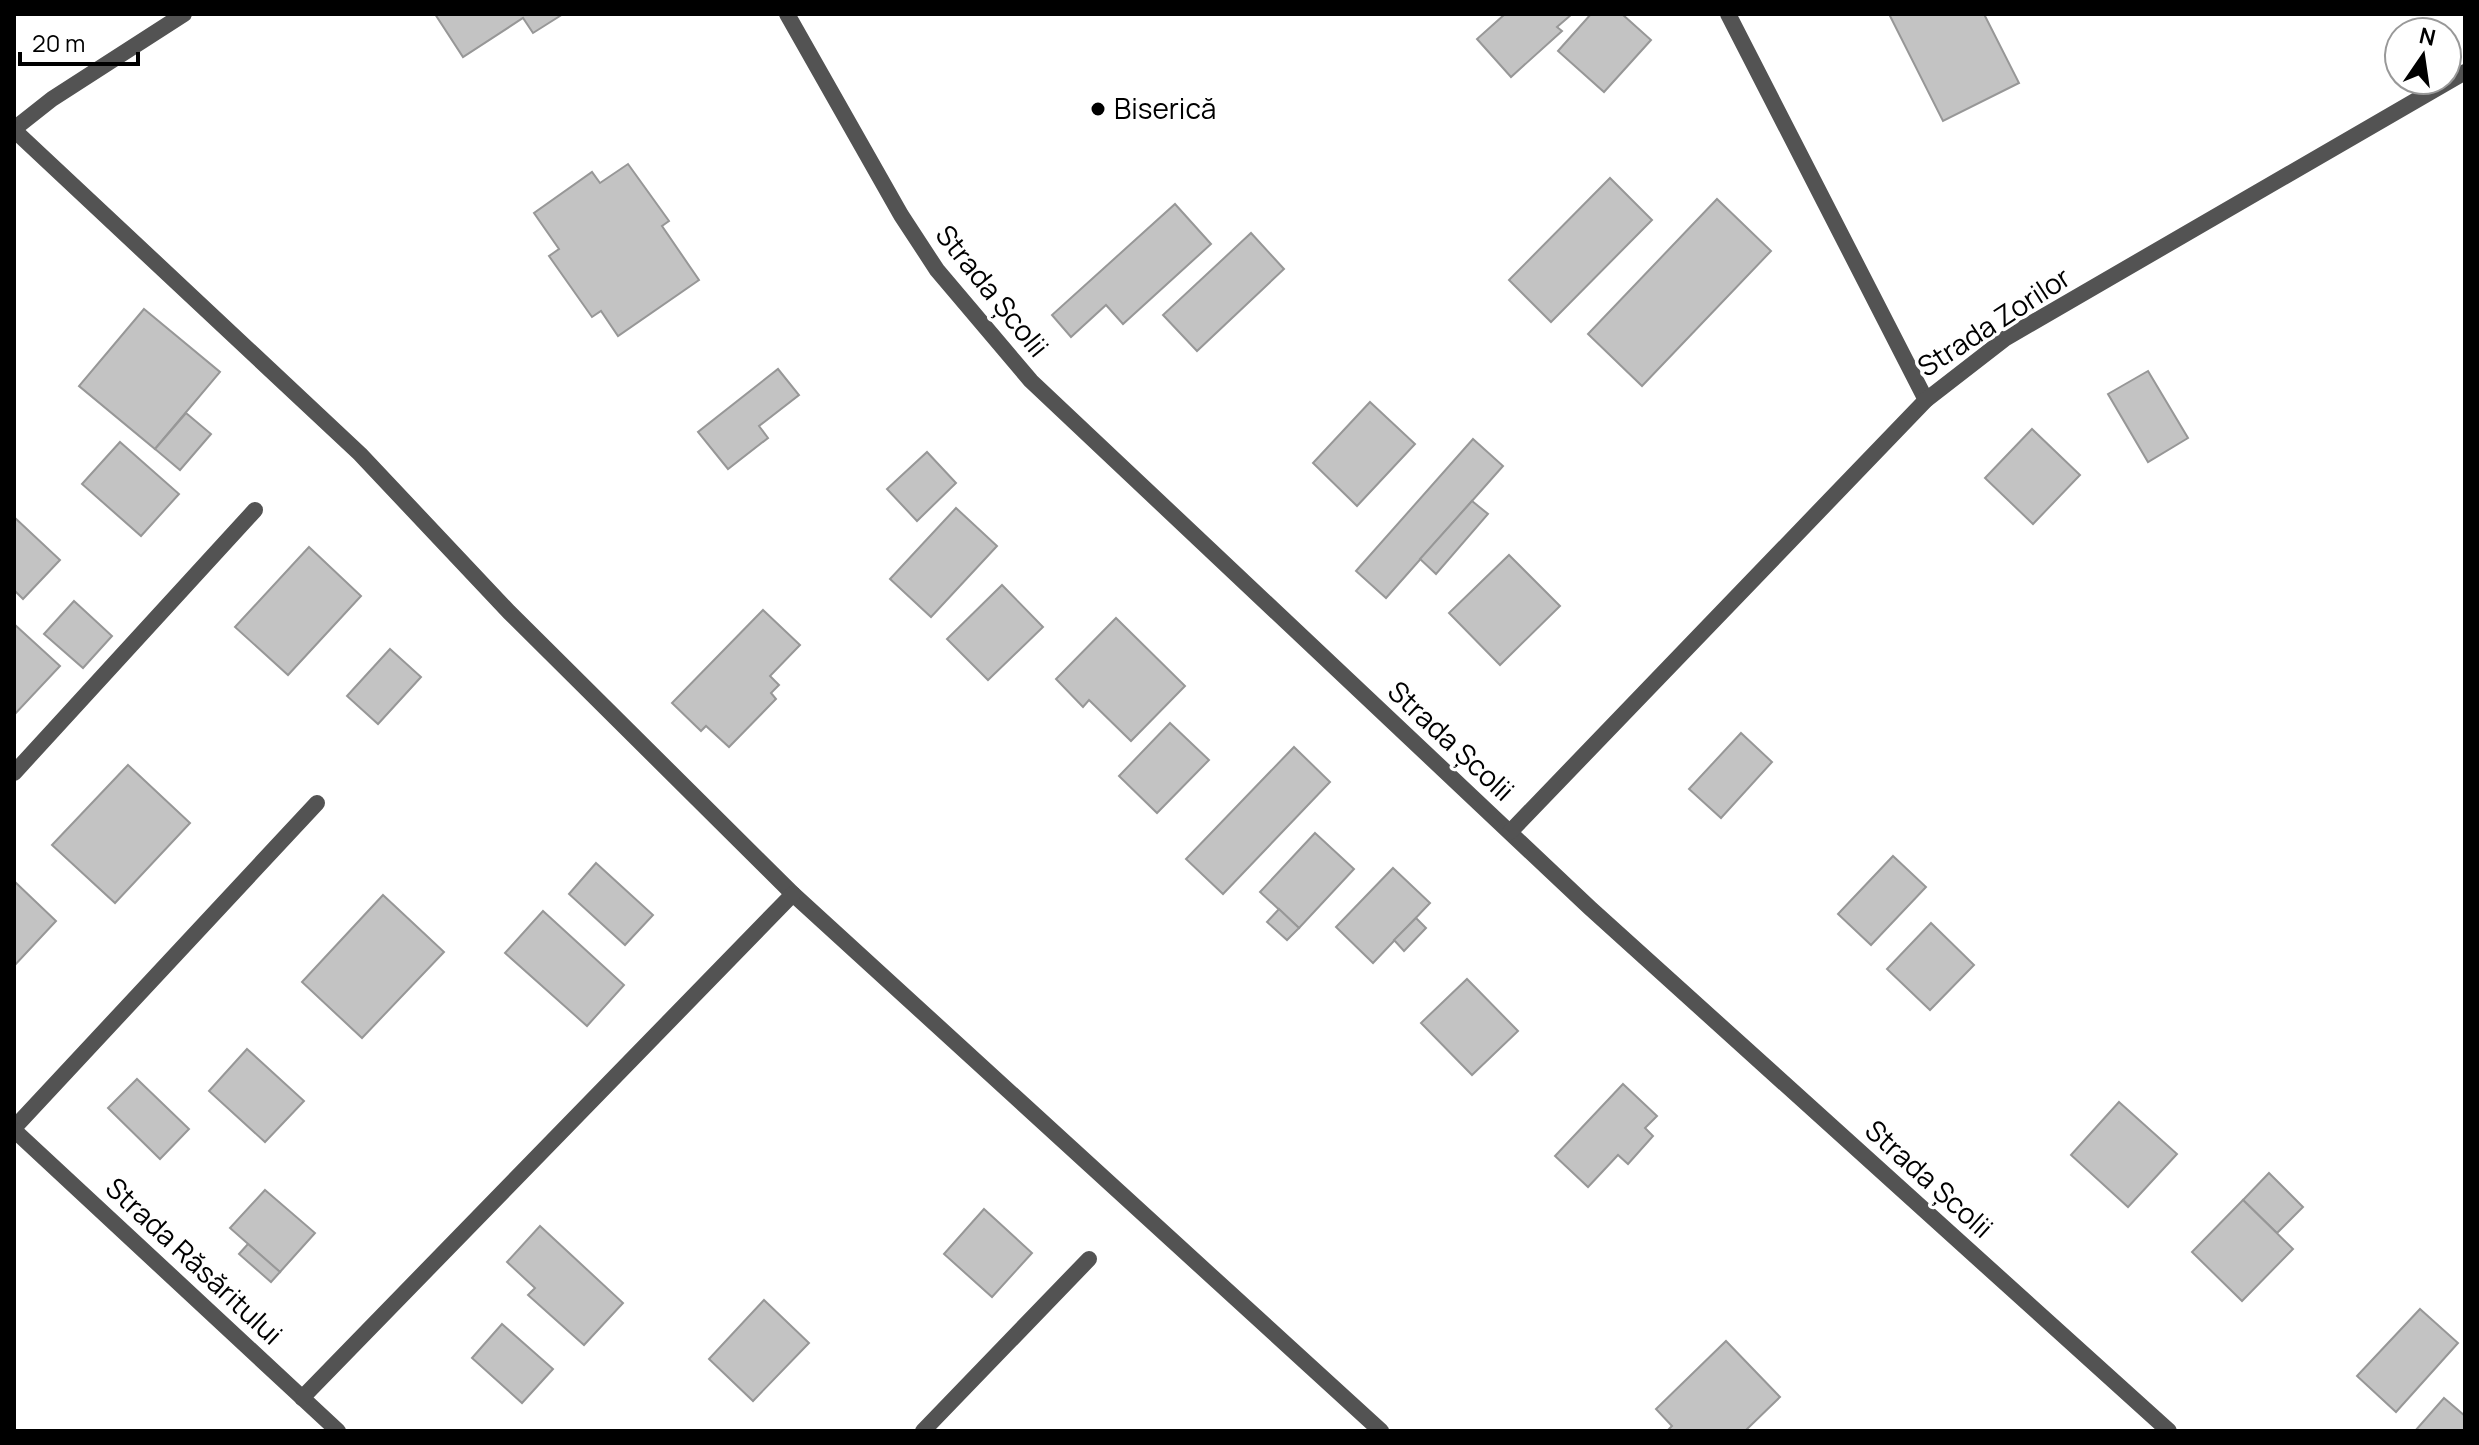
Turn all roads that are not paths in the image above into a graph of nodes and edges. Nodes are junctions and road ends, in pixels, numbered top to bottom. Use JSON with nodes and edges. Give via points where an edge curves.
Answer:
{"nodes":[{"id":1,"x":184,"y":14,"type":"edge"},
{"id":2,"x":787,"y":14,"type":"edge"},
{"id":3,"x":1728,"y":14,"type":"edge"},
{"id":4,"x":2465,"y":72,"type":"edge"},
{"id":5,"x":14,"y":130,"type":"edge"},
{"id":6,"x":1926,"y":400,"type":"junction"},
{"id":7,"x":255,"y":510,"type":"dead end"},
{"id":8,"x":14,"y":773,"type":"edge"},
{"id":9,"x":317,"y":803,"type":"dead end"},
{"id":10,"x":1510,"y":832,"type":"junction"},
{"id":11,"x":793,"y":894,"type":"junction"},
{"id":12,"x":14,"y":1129,"type":"edge"},
{"id":13,"x":1089,"y":1259,"type":"dead end"},
{"id":14,"x":302,"y":1398,"type":"junction"},
{"id":15,"x":338,"y":1431,"type":"edge"},
{"id":16,"x":923,"y":1431,"type":"edge"},
{"id":17,"x":1381,"y":1431,"type":"edge"},
{"id":18,"x":2169,"y":1431,"type":"edge"}],
"edges":[{"from":1,"to":5,"type":"street","via":[[52,99]]},
{"from":2,"to":10,"type":"street","name":"Strada Școlii","via":[[901,215],[979,323],[1075,423]]},
{"from":3,"to":6,"type":"street","name":"Strada Zorilor"},
{"from":4,"to":6,"type":"street","name":"Strada Zorilor","via":[[2006,338]]},
{"from":5,"to":11,"type":"street","via":[[360,454],[509,612]]},
{"from":6,"to":10,"type":"street"},
{"from":7,"to":8,"type":"street"},
{"from":9,"to":12,"type":"street"},
{"from":10,"to":18,"type":"street","name":"Strada Școlii"},
{"from":11,"to":14,"type":"street"},
{"from":11,"to":17,"type":"street"},
{"from":12,"to":14,"type":"street","name":"Strada Răsăritului"},
{"from":13,"to":16,"type":"street"},
{"from":14,"to":15,"type":"street","name":"Strada Răsăritului"}]}
